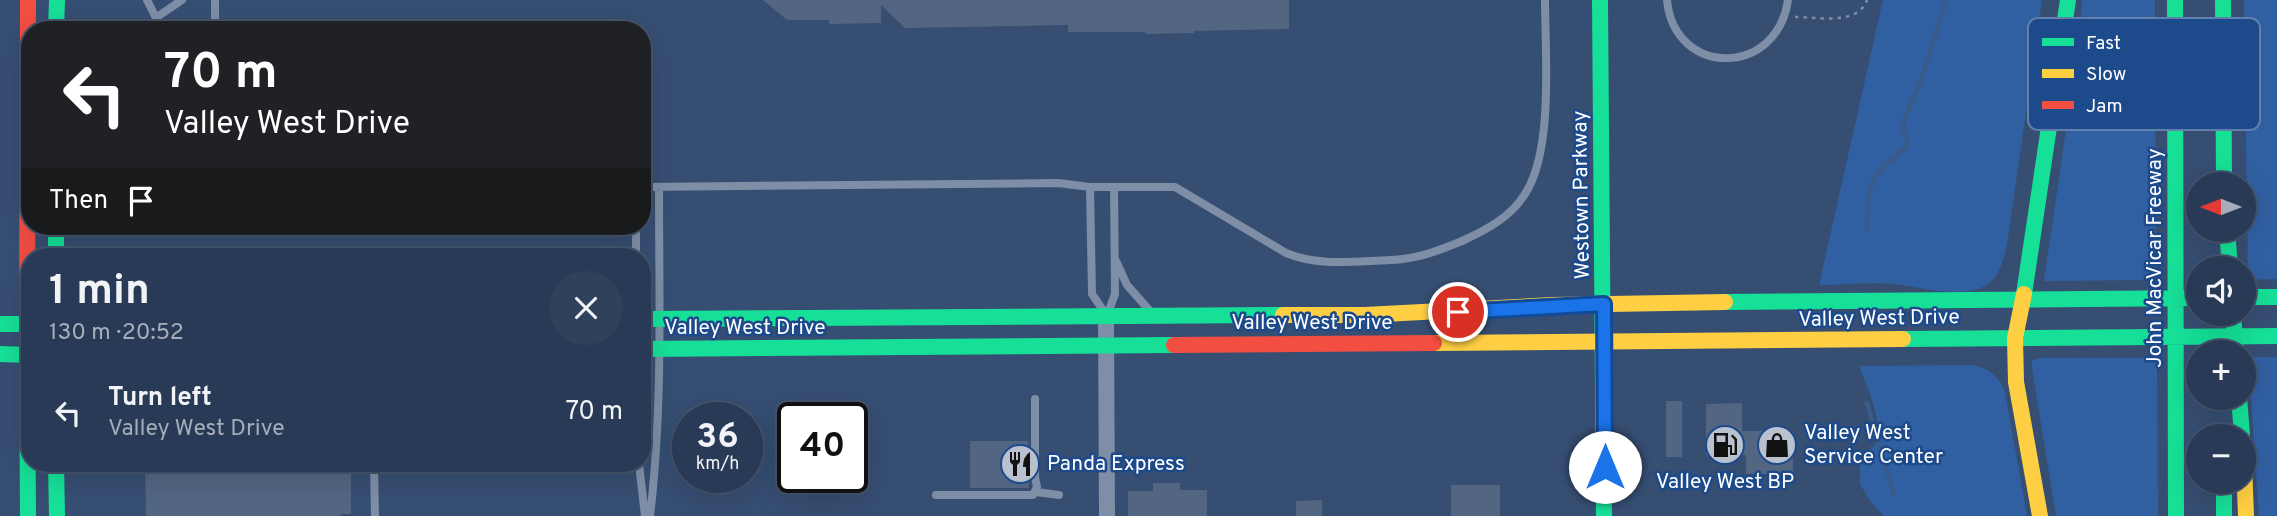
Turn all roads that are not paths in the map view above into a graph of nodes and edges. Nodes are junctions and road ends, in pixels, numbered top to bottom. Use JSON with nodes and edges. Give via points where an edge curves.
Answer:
{"nodes":[{"id":1,"x":28,"y":0,"type":"edge"},
{"id":2,"x":57,"y":0,"type":"edge"},
{"id":3,"x":147,"y":0,"type":"edge"},
{"id":4,"x":182,"y":0,"type":"edge"},
{"id":5,"x":215,"y":0,"type":"edge"},
{"id":6,"x":1545,"y":0,"type":"edge"},
{"id":7,"x":1600,"y":0,"type":"edge"},
{"id":8,"x":1667,"y":0,"type":"edge"},
{"id":9,"x":1788,"y":0,"type":"edge"},
{"id":10,"x":2068,"y":0,"type":"edge"},
{"id":11,"x":2175,"y":0,"type":"edge"},
{"id":12,"x":2223,"y":0,"type":"edge"},
{"id":13,"x":157,"y":17,"type":"junction"},
{"id":14,"x":2065,"y":18,"type":"edge"},
{"id":15,"x":2175,"y":18,"type":"edge"},
{"id":16,"x":2223,"y":18,"type":"edge"},
{"id":17,"x":28,"y":21,"type":"edge"},
{"id":18,"x":56,"y":21,"type":"edge"},
{"id":19,"x":159,"y":21,"type":"edge"},
{"id":20,"x":215,"y":21,"type":"edge"},
{"id":21,"x":2048,"y":130,"type":"edge"},
{"id":22,"x":2175,"y":130,"type":"edge"},
{"id":23,"x":2224,"y":130,"type":"edge"},
{"id":24,"x":2224,"y":172,"type":"edge"},
{"id":25,"x":651,"y":187,"type":"edge"},
{"id":26,"x":659,"y":187,"type":"junction"},
{"id":27,"x":1090,"y":187,"type":"junction"},
{"id":28,"x":1114,"y":187,"type":"junction"},
{"id":29,"x":1115,"y":258,"type":"junction"},
{"id":30,"x":2256,"y":297,"type":"edge"},
{"id":31,"x":2277,"y":297,"type":"edge"},
{"id":32,"x":2186,"y":298,"type":"edge"},
{"id":33,"x":2023,"y":299,"type":"junction"},
{"id":34,"x":1604,"y":304,"type":"junction"},
{"id":35,"x":1107,"y":316,"type":"junction"},
{"id":36,"x":1154,"y":316,"type":"junction"},
{"id":37,"x":651,"y":319,"type":"edge"},
{"id":38,"x":660,"y":319,"type":"junction"},
{"id":39,"x":0,"y":324,"type":"edge"},
{"id":40,"x":21,"y":324,"type":"edge"},
{"id":41,"x":2277,"y":336,"type":"edge"},
{"id":42,"x":2015,"y":338,"type":"junction"},
{"id":43,"x":1604,"y":342,"type":"junction"},
{"id":44,"x":1107,"y":346,"type":"junction"},
{"id":45,"x":651,"y":349,"type":"edge"},
{"id":46,"x":659,"y":349,"type":"junction"},
{"id":47,"x":0,"y":354,"type":"edge"},
{"id":48,"x":21,"y":355,"type":"edge"},
{"id":49,"x":1035,"y":400,"type":"dead end"},
{"id":50,"x":28,"y":472,"type":"edge"},
{"id":51,"x":56,"y":472,"type":"edge"},
{"id":52,"x":374,"y":472,"type":"edge"},
{"id":53,"x":640,"y":472,"type":"edge"},
{"id":54,"x":1036,"y":492,"type":"junction"},
{"id":55,"x":2224,"y":494,"type":"edge"},
{"id":56,"x":2245,"y":494,"type":"edge"},
{"id":57,"x":936,"y":495,"type":"dead end"},
{"id":58,"x":1059,"y":495,"type":"dead end"},
{"id":59,"x":28,"y":516,"type":"edge"},
{"id":60,"x":57,"y":516,"type":"edge"},
{"id":61,"x":375,"y":516,"type":"edge"},
{"id":62,"x":648,"y":516,"type":"edge"},
{"id":63,"x":1107,"y":516,"type":"edge"},
{"id":64,"x":1604,"y":516,"type":"edge"},
{"id":65,"x":2040,"y":516,"type":"edge"},
{"id":66,"x":2176,"y":516,"type":"edge"},
{"id":67,"x":2224,"y":516,"type":"edge"},
{"id":68,"x":2246,"y":516,"type":"edge"}],
"edges":[{"from":1,"to":17,"type":"main road"},
{"from":2,"to":18,"type":"main road"},
{"from":3,"to":13,"type":"lane"},
{"from":4,"to":13,"type":"lane"},
{"from":5,"to":20,"type":"lane"},
{"from":6,"to":28,"type":"lane","via":[[1542,140],[1526,193],[1502,219],[1438,251],[1406,260],[1303,260],[1175,187]]},
{"from":7,"to":34,"type":"main road","name":"Westown Parkway"},
{"from":8,"to":9,"type":"lane","via":[[1671,21],[1684,41],[1714,57],[1738,58],[1759,49],[1776,33]]},
{"from":10,"to":14,"type":"main road"},
{"from":11,"to":15,"type":"main road","name":"John MacVicar Freeway"},
{"from":12,"to":16,"type":"main road"},
{"from":13,"to":19,"type":"lane"},
{"from":21,"to":33,"type":"main road"},
{"from":22,"to":66,"type":"main road","name":"John MacVicar Freeway"},
{"from":23,"to":24,"type":"main road"},
{"from":25,"to":26,"type":"lane"},
{"from":26,"to":27,"type":"lane","via":[[1058,183]]},
{"from":26,"to":38,"type":"lane"},
{"from":27,"to":28,"type":"lane"},
{"from":27,"to":35,"type":"lane","via":[[1092,294]]},
{"from":28,"to":29,"type":"lane"},
{"from":29,"to":35,"type":"lane","via":[[1115,294]]},
{"from":29,"to":36,"type":"lane","via":[[1127,285]]},
{"from":30,"to":31,"type":"main road"},
{"from":32,"to":33,"type":"main road","name":"Valley West Drive"},
{"from":33,"to":34,"type":"main road","name":"Valley West Drive"},
{"from":33,"to":42,"type":"main road"},
{"from":34,"to":36,"type":"main road","name":"Valley West Drive","via":[[1365,315]]},
{"from":34,"to":43,"type":"main road","name":"Westown Parkway"},
{"from":35,"to":36,"type":"main road","name":"Valley West Drive"},
{"from":35,"to":38,"type":"main road","name":"Valley West Drive"},
{"from":35,"to":44,"type":"street"},
{"from":37,"to":38,"type":"main road","name":"Valley West Drive"},
{"from":38,"to":46,"type":"lane"},
{"from":39,"to":40,"type":"main road"},
{"from":41,"to":42,"type":"main road","name":"Valley West Drive"},
{"from":42,"to":43,"type":"main road","name":"Valley West Drive"},
{"from":42,"to":65,"type":"main road","via":[[2016,382]]},
{"from":43,"to":44,"type":"main road","name":"Valley West Drive"},
{"from":43,"to":64,"type":"main road","name":"Westown Parkway"},
{"from":44,"to":46,"type":"main road","name":"Valley West Drive"},
{"from":44,"to":63,"type":"street"},
{"from":45,"to":46,"type":"main road","name":"Valley West Drive"},
{"from":46,"to":62,"type":"lane","via":[[657,457]]},
{"from":47,"to":48,"type":"main road"},
{"from":49,"to":54,"type":"lane"},
{"from":50,"to":59,"type":"main road"},
{"from":51,"to":60,"type":"main road"},
{"from":52,"to":61,"type":"lane"},
{"from":53,"to":62,"type":"lane"},
{"from":54,"to":57,"type":"lane"},
{"from":54,"to":58,"type":"lane"},
{"from":55,"to":67,"type":"main road"},
{"from":56,"to":68,"type":"main road"}]}
